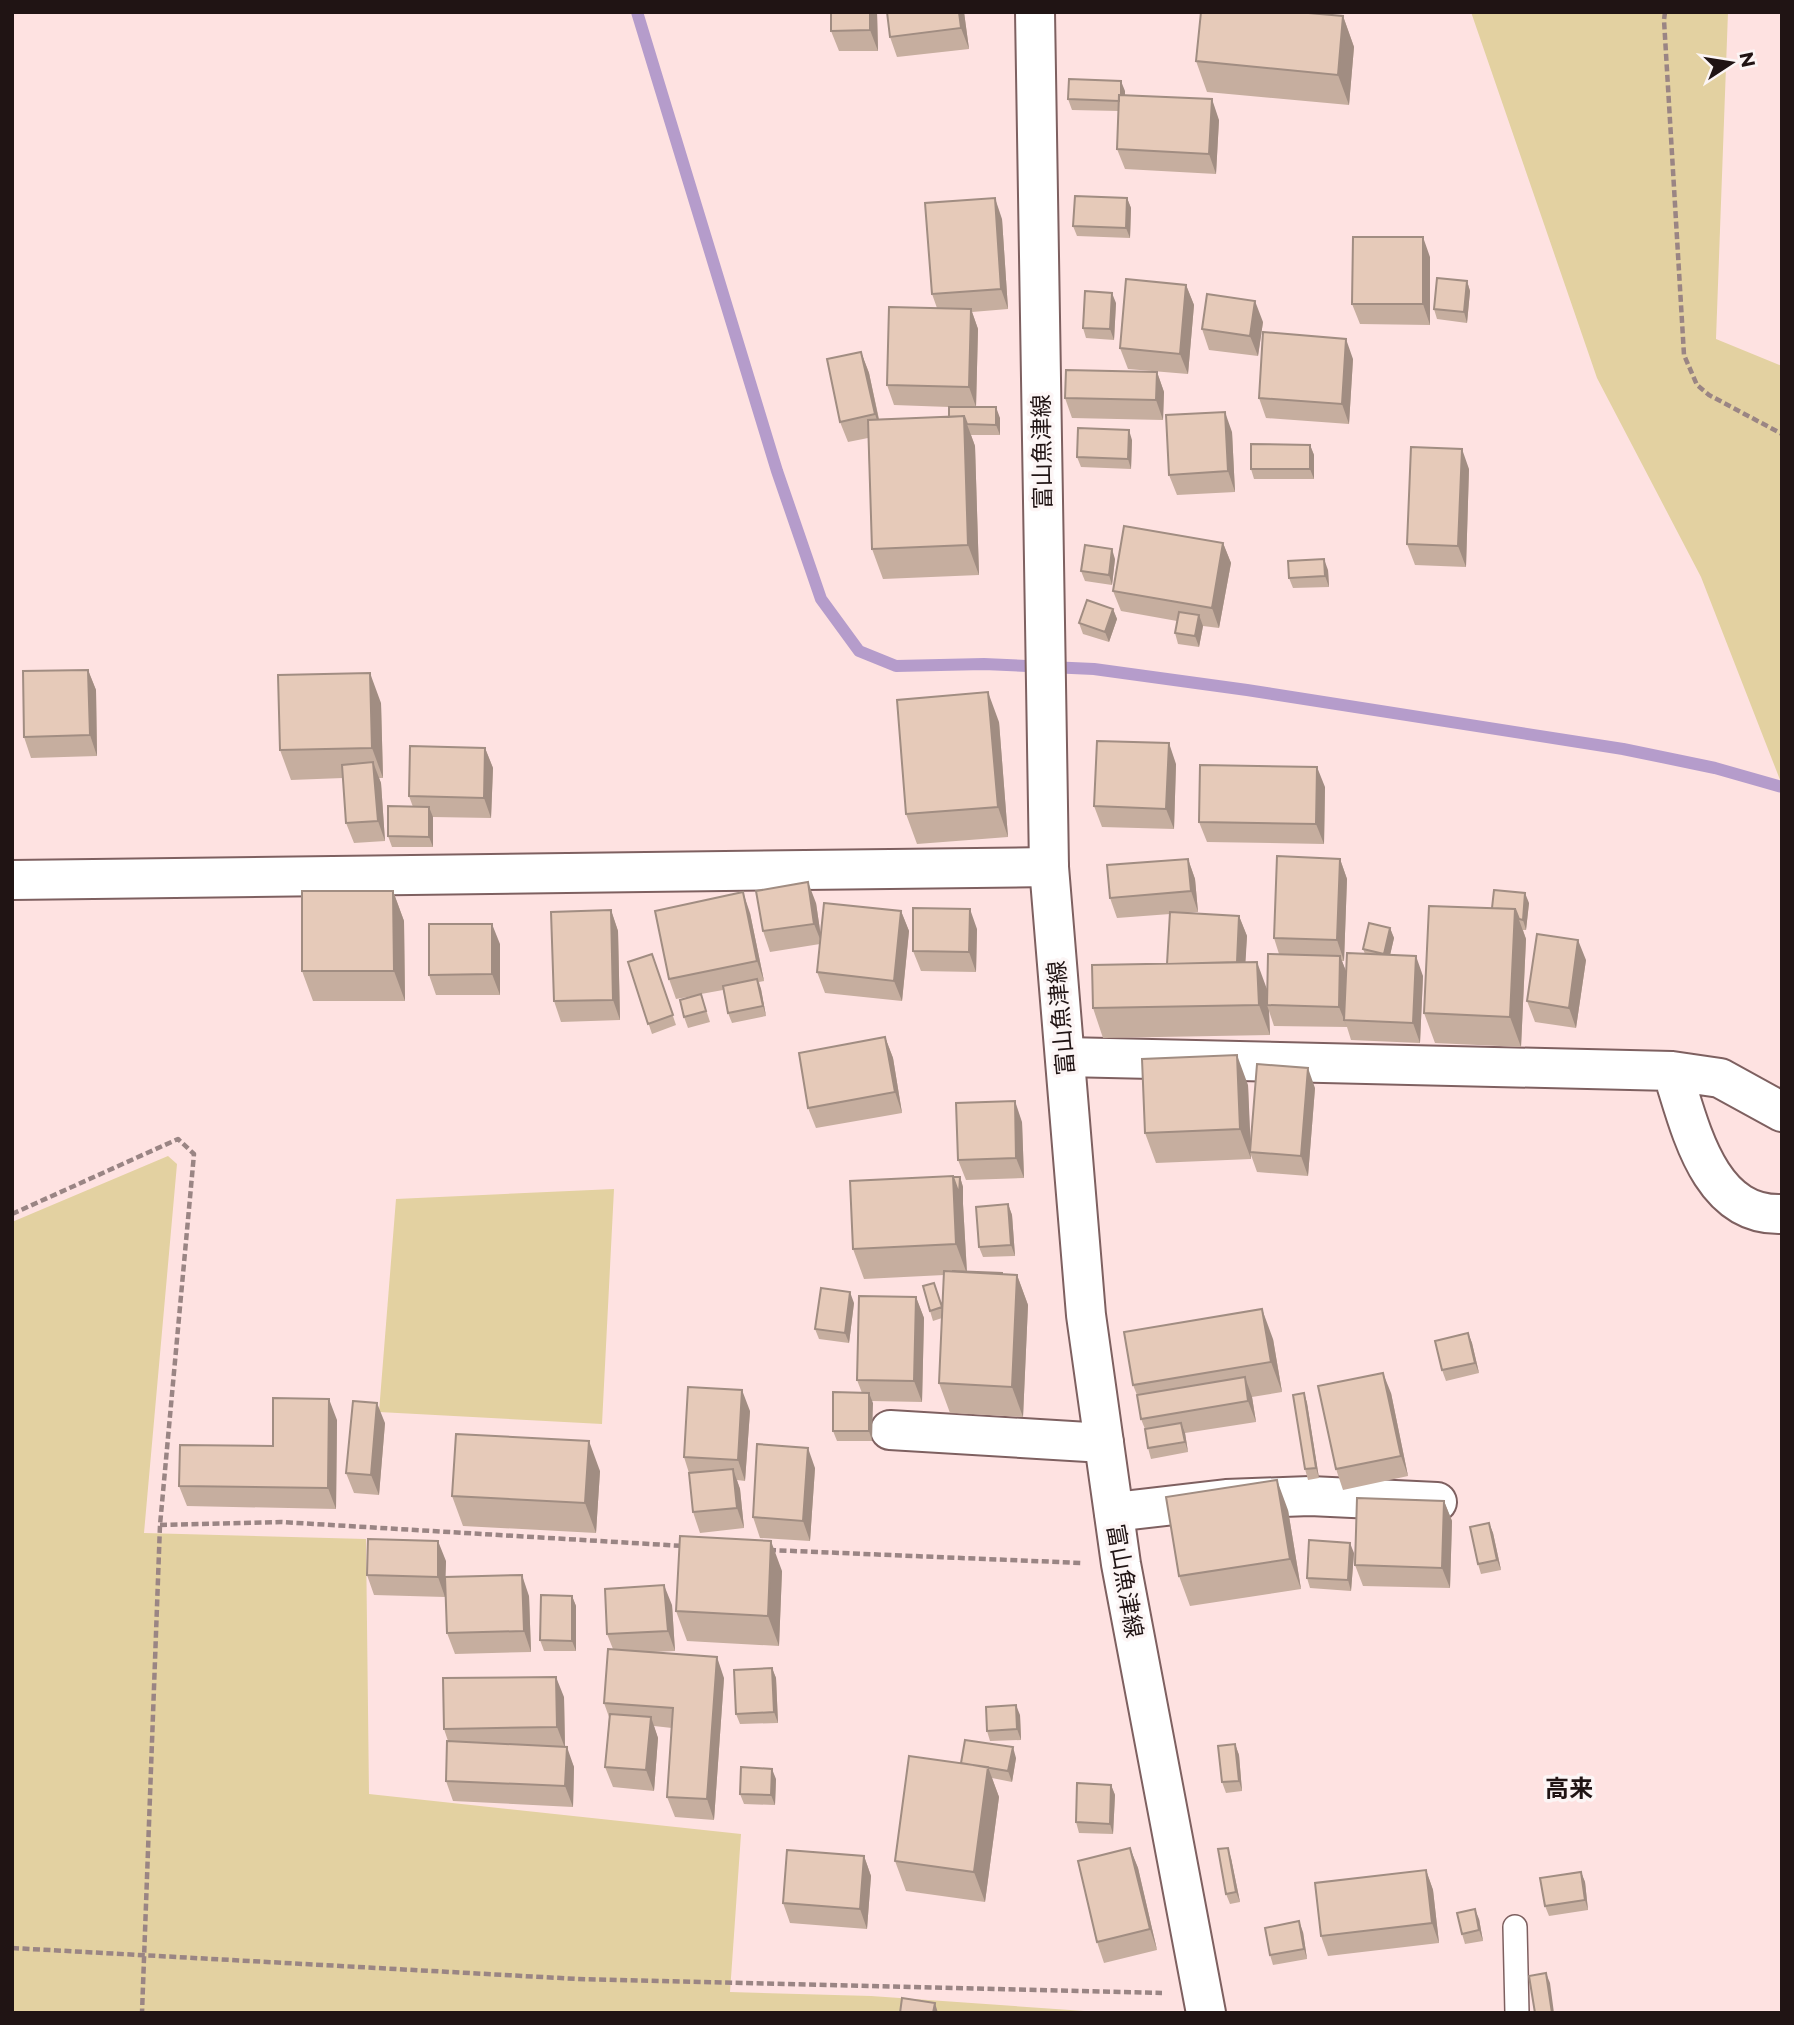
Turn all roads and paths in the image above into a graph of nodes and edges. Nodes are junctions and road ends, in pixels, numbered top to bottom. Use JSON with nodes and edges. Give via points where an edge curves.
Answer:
{"nodes":[{"id":1,"x":1035,"y":12,"type":"edge"},
{"id":2,"x":1665,"y":12,"type":"edge"},
{"id":3,"x":1782,"y":434,"type":"edge"},
{"id":4,"x":1049,"y":866,"type":"junction"},
{"id":5,"x":12,"y":880,"type":"edge"},
{"id":6,"x":1065,"y":1057,"type":"junction"},
{"id":7,"x":1672,"y":1071,"type":"junction"},
{"id":8,"x":1782,"y":1112,"type":"edge"},
{"id":9,"x":12,"y":1214,"type":"edge"},
{"id":10,"x":1782,"y":1214,"type":"edge"},
{"id":11,"x":890,"y":1430,"type":"dead end"},
{"id":12,"x":1104,"y":1443,"type":"junction"},
{"id":13,"x":1437,"y":1502,"type":"edge"},
{"id":14,"x":1114,"y":1513,"type":"junction"},
{"id":15,"x":160,"y":1525,"type":"junction"},
{"id":16,"x":696,"y":1547,"type":"edge"},
{"id":17,"x":765,"y":1550,"type":"edge"},
{"id":18,"x":1121,"y":1564,"type":"junction"},
{"id":19,"x":1515,"y":1927,"type":"dead end"},
{"id":20,"x":12,"y":1948,"type":"edge"},
{"id":21,"x":144,"y":1955,"type":"junction"},
{"id":22,"x":1204,"y":2003,"type":"edge"},
{"id":23,"x":142,"y":2013,"type":"edge"},
{"id":24,"x":1517,"y":2013,"type":"edge"}],
"edges":[{"from":1,"to":4,"type":"street","name":"富山魚津線"},
{"from":2,"to":3,"type":"path","via":[[1685,355],[1697,386]]},
{"from":4,"to":5,"type":"street"},
{"from":4,"to":6,"type":"street","name":"富山魚津線"},
{"from":6,"to":7,"type":"street"},
{"from":6,"to":12,"type":"street","name":"富山魚津線","via":[[1086,1315]]},
{"from":7,"to":8,"type":"street","via":[[1720,1078]]},
{"from":7,"to":10,"type":"street","via":[[1699,1153],[1726,1194],[1762,1215]]},
{"from":9,"to":15,"type":"path","via":[[178,1139],[194,1154]]},
{"from":11,"to":12,"type":"street"},
{"from":12,"to":14,"type":"street","name":"富山魚津線"},
{"from":13,"to":14,"type":"street","via":[[1310,1496],[1226,1499]]},
{"from":14,"to":18,"type":"street","name":"富山魚津線"},
{"from":15,"to":16,"type":"path","via":[[281,1522]]},
{"from":15,"to":21,"type":"path"},
{"from":17,"to":18,"type":"path"},
{"from":18,"to":22,"type":"street","name":"富山魚津線"},
{"from":19,"to":24,"type":"lane"},
{"from":20,"to":21,"type":"path"},
{"from":21,"to":22,"type":"path","via":[[578,1979]]},
{"from":21,"to":23,"type":"path"}]}
